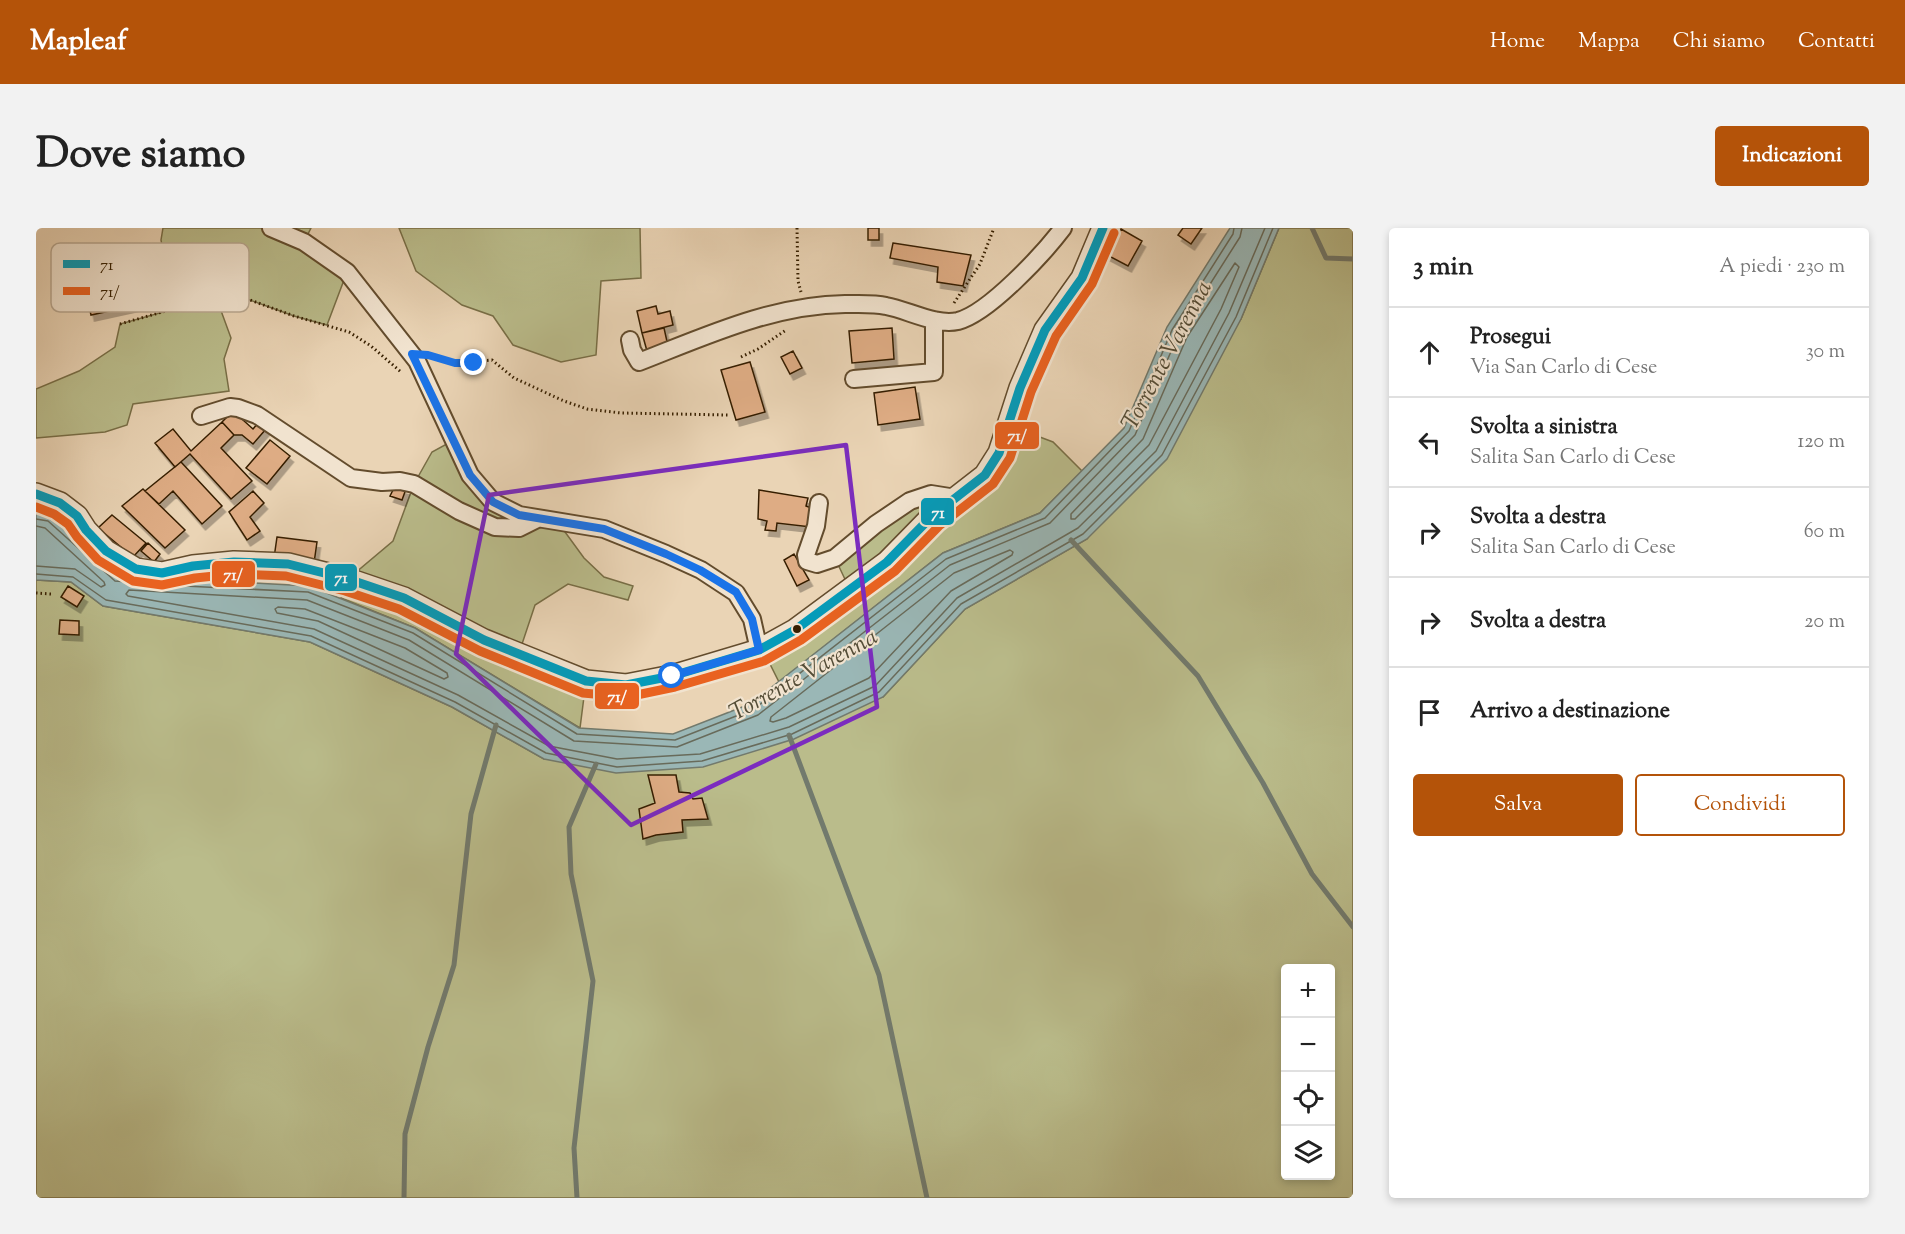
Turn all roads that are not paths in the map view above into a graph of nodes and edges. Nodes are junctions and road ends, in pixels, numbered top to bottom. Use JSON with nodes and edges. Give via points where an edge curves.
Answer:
{"nodes":[{"id":1,"x":271,"y":228,"type":"edge"},
{"id":2,"x":1064,"y":228,"type":"edge"},
{"id":3,"x":1103,"y":228,"type":"edge"},
{"id":4,"x":934,"y":320,"type":"junction"},
{"id":5,"x":630,"y":340,"type":"dead end"},
{"id":6,"x":854,"y":378,"type":"dead end"},
{"id":7,"x":201,"y":416,"type":"dead end"},
{"id":8,"x":36,"y":494,"type":"edge"},
{"id":9,"x":956,"y":498,"type":"junction"},
{"id":10,"x":819,"y":503,"type":"dead end"},
{"id":11,"x":537,"y":519,"type":"junction"},
{"id":12,"x":759,"y":650,"type":"junction"}],
"edges":[{"from":1,"to":11,"type":"street","via":[[304,242],[347,272],[412,354],[470,475],[493,502]]},
{"from":2,"to":4,"type":"street","via":[[985,307],[957,321]]},
{"from":3,"to":9,"type":"street","via":[[1082,278],[1045,330],[1020,388],[999,453],[984,476]]},
{"from":4,"to":5,"type":"street","via":[[885,305],[805,308],[750,319],[639,362]]},
{"from":4,"to":6,"type":"street","via":[[934,372]]},
{"from":7,"to":11,"type":"street","via":[[230,406],[256,415],[351,478],[414,484],[495,527],[519,528]]},
{"from":8,"to":12,"type":"street","via":[[60,503],[77,516],[106,551],[136,569],[162,573],[234,562],[288,564],[338,576],[404,598],[484,640],[586,681],[626,685],[672,676]]},
{"from":9,"to":10,"type":"street","via":[[931,494],[910,501],[835,558],[817,564],[807,561],[806,555]]},
{"from":9,"to":12,"type":"street","via":[[931,517],[887,562],[795,630]]},
{"from":11,"to":12,"type":"street","via":[[604,529],[700,570],[736,592],[752,619]]}]}
